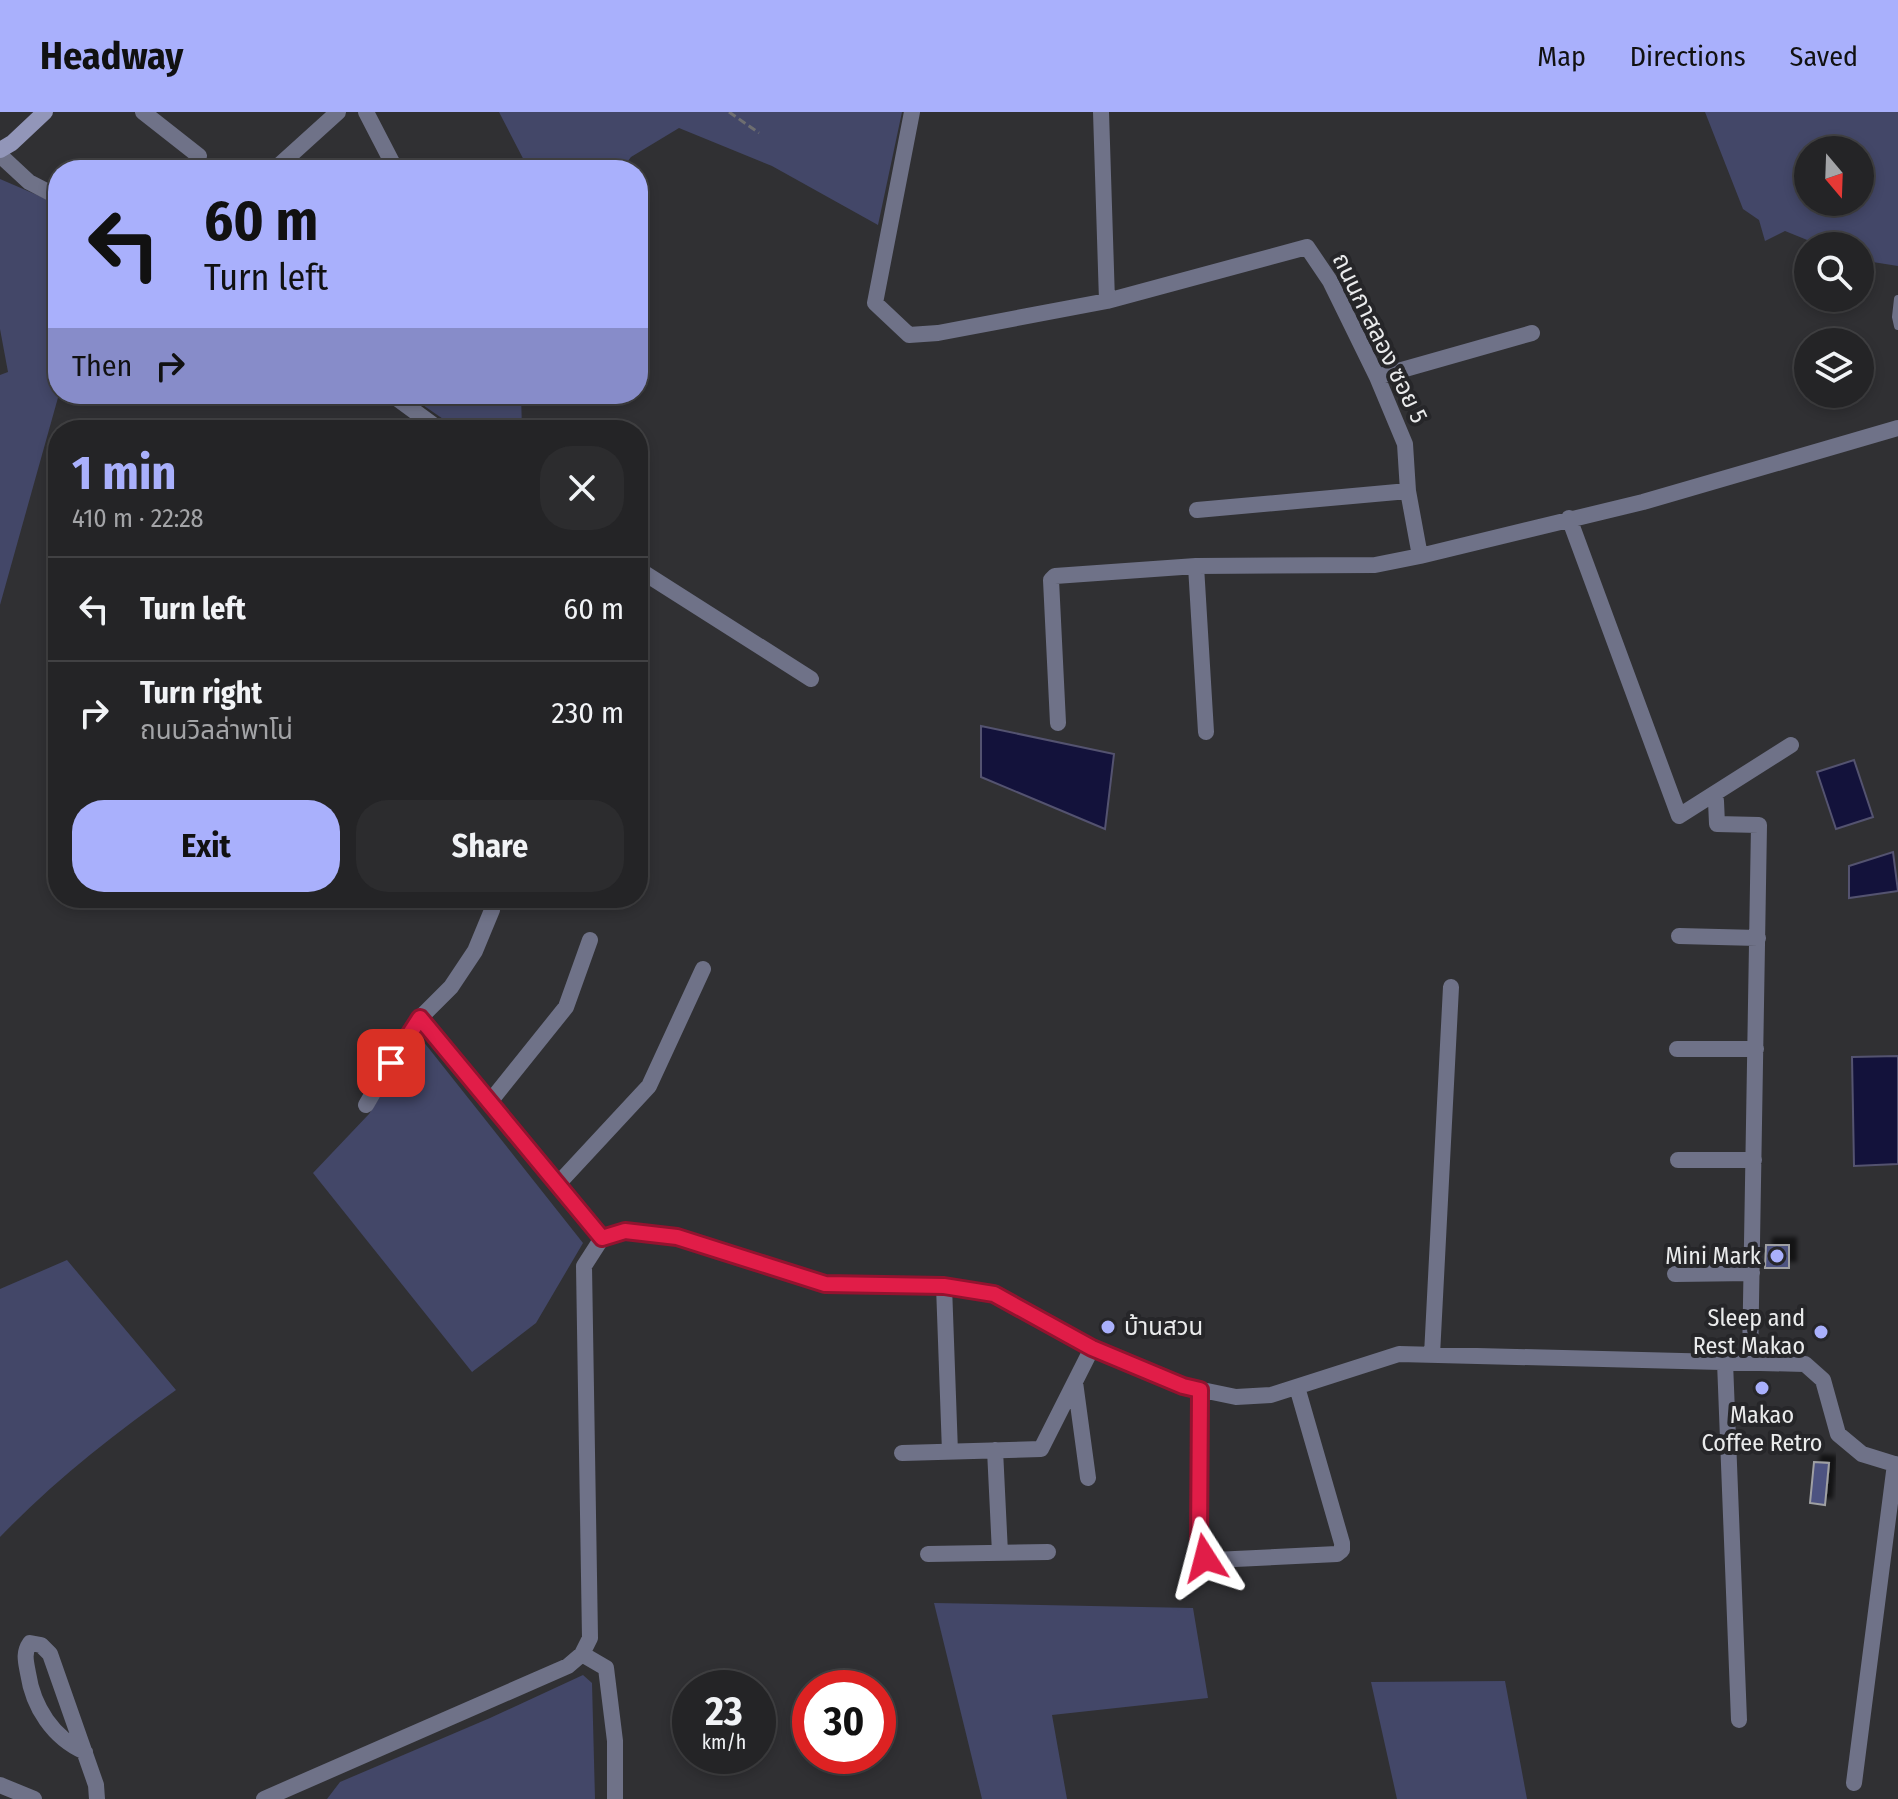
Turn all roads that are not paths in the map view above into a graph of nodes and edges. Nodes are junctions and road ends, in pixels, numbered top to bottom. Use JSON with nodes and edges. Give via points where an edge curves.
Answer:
{"nodes":[{"id":1,"x":45,"y":112,"type":"edge"},
{"id":2,"x":143,"y":112,"type":"edge"},
{"id":3,"x":338,"y":112,"type":"edge"},
{"id":4,"x":366,"y":112,"type":"edge"},
{"id":5,"x":912,"y":112,"type":"edge"},
{"id":6,"x":1101,"y":112,"type":"edge"},
{"id":7,"x":0,"y":153,"type":"edge"},
{"id":8,"x":199,"y":156,"type":"dead end"},
{"id":9,"x":285,"y":160,"type":"edge"},
{"id":10,"x":391,"y":160,"type":"edge"},
{"id":11,"x":48,"y":192,"type":"edge"},
{"id":12,"x":1898,"y":299,"type":"edge"},
{"id":13,"x":1107,"y":301,"type":"junction"},
{"id":14,"x":1898,"y":326,"type":"edge"},
{"id":15,"x":1532,"y":333,"type":"dead end"},
{"id":16,"x":1377,"y":377,"type":"junction"},
{"id":17,"x":405,"y":404,"type":"edge"},
{"id":18,"x":426,"y":420,"type":"edge"},
{"id":19,"x":1898,"y":428,"type":"edge"},
{"id":20,"x":1408,"y":491,"type":"junction"},
{"id":21,"x":1197,"y":510,"type":"dead end"},
{"id":22,"x":1569,"y":518,"type":"junction"},
{"id":23,"x":1420,"y":556,"type":"junction"},
{"id":24,"x":1196,"y":566,"type":"junction"},
{"id":25,"x":648,"y":575,"type":"edge"},
{"id":26,"x":811,"y":679,"type":"dead end"},
{"id":27,"x":1058,"y":723,"type":"dead end"},
{"id":28,"x":1206,"y":732,"type":"dead end"},
{"id":29,"x":1791,"y":745,"type":"dead end"},
{"id":30,"x":1716,"y":801,"type":"dead end"},
{"id":31,"x":492,"y":910,"type":"dead end"},
{"id":32,"x":1679,"y":936,"type":"dead end"},
{"id":33,"x":1758,"y":938,"type":"junction"},
{"id":34,"x":590,"y":940,"type":"dead end"},
{"id":35,"x":703,"y":969,"type":"dead end"},
{"id":36,"x":1451,"y":987,"type":"dead end"},
{"id":37,"x":420,"y":1018,"type":"junction"},
{"id":38,"x":1677,"y":1049,"type":"dead end"},
{"id":39,"x":1756,"y":1049,"type":"junction"},
{"id":40,"x":489,"y":1103,"type":"junction"},
{"id":41,"x":366,"y":1105,"type":"dead end"},
{"id":42,"x":1678,"y":1160,"type":"dead end"},
{"id":43,"x":1754,"y":1160,"type":"junction"},
{"id":44,"x":557,"y":1185,"type":"junction"},
{"id":45,"x":602,"y":1238,"type":"junction"},
{"id":46,"x":1752,"y":1273,"type":"junction"},
{"id":47,"x":1675,"y":1274,"type":"dead end"},
{"id":48,"x":944,"y":1286,"type":"junction"},
{"id":49,"x":1092,"y":1348,"type":"junction"},
{"id":50,"x":1432,"y":1355,"type":"junction"},
{"id":51,"x":1725,"y":1362,"type":"junction"},
{"id":52,"x":1750,"y":1362,"type":"junction"},
{"id":53,"x":1075,"y":1382,"type":"junction"},
{"id":54,"x":1297,"y":1387,"type":"junction"},
{"id":55,"x":1200,"y":1390,"type":"junction"},
{"id":56,"x":995,"y":1450,"type":"junction"},
{"id":57,"x":950,"y":1452,"type":"junction"},
{"id":58,"x":902,"y":1453,"type":"dead end"},
{"id":59,"x":1896,"y":1465,"type":"edge"},
{"id":60,"x":1088,"y":1478,"type":"dead end"},
{"id":61,"x":1048,"y":1552,"type":"dead end"},
{"id":62,"x":1000,"y":1553,"type":"junction"},
{"id":63,"x":928,"y":1554,"type":"dead end"},
{"id":64,"x":582,"y":1654,"type":"junction"},
{"id":65,"x":1739,"y":1720,"type":"dead end"},
{"id":66,"x":85,"y":1752,"type":"junction"},
{"id":67,"x":1854,"y":1783,"type":"dead end"},
{"id":68,"x":0,"y":1785,"type":"edge"},
{"id":69,"x":34,"y":1799,"type":"edge"},
{"id":70,"x":97,"y":1799,"type":"edge"},
{"id":71,"x":264,"y":1799,"type":"edge"},
{"id":72,"x":615,"y":1799,"type":"edge"}],
"edges":[{"from":1,"to":7,"type":"street"},
{"from":2,"to":8,"type":"street"},
{"from":3,"to":9,"type":"street"},
{"from":4,"to":10,"type":"street"},
{"from":5,"to":13,"type":"street","name":"ถนนกาสลอง ซอย 5","via":[[875,303],[909,335]]},
{"from":6,"to":13,"type":"street"},
{"from":7,"to":11,"type":"street","via":[[29,182]]},
{"from":12,"to":14,"type":"lane"},
{"from":13,"to":16,"type":"street","name":"ถนนกาสลอง ซอย 5","via":[[1307,247],[1330,281]]},
{"from":15,"to":16,"type":"street"},
{"from":16,"to":20,"type":"street","name":"ถนนกาสลอง ซอย 5","via":[[1405,444]]},
{"from":17,"to":18,"type":"street"},
{"from":19,"to":22,"type":"street","via":[[1643,502]]},
{"from":20,"to":21,"type":"street"},
{"from":20,"to":23,"type":"street","name":"ถนนกาสลอง ซอย 5"},
{"from":22,"to":23,"type":"street"},
{"from":22,"to":29,"type":"street","via":[[1679,816]]},
{"from":23,"to":24,"type":"street","via":[[1375,565]]},
{"from":24,"to":27,"type":"street","via":[[1051,580]]},
{"from":24,"to":28,"type":"street"},
{"from":25,"to":26,"type":"street"},
{"from":30,"to":33,"type":"street","via":[[1717,824],[1759,825]]},
{"from":31,"to":37,"type":"street","via":[[475,951],[451,987]]},
{"from":32,"to":33,"type":"street"},
{"from":33,"to":39,"type":"street"},
{"from":34,"to":40,"type":"street","via":[[566,1007]]},
{"from":35,"to":44,"type":"street","via":[[649,1086]]},
{"from":36,"to":50,"type":"street"},
{"from":37,"to":40,"type":"street"},
{"from":37,"to":41,"type":"street"},
{"from":38,"to":39,"type":"street"},
{"from":39,"to":43,"type":"street"},
{"from":40,"to":44,"type":"street"},
{"from":42,"to":43,"type":"street"},
{"from":43,"to":46,"type":"street"},
{"from":44,"to":45,"type":"street"},
{"from":45,"to":48,"type":"street","via":[[625,1231],[677,1237],[825,1284]]},
{"from":45,"to":64,"type":"street","via":[[584,1266],[590,1638]]},
{"from":46,"to":47,"type":"street"},
{"from":46,"to":52,"type":"street"},
{"from":48,"to":49,"type":"street","via":[[994,1294]]},
{"from":48,"to":57,"type":"street"},
{"from":49,"to":53,"type":"street"},
{"from":49,"to":55,"type":"street"},
{"from":50,"to":51,"type":"street"},
{"from":50,"to":54,"type":"street","via":[[1399,1354]]},
{"from":51,"to":52,"type":"street"},
{"from":51,"to":65,"type":"street"},
{"from":52,"to":59,"type":"street","via":[[1805,1364],[1823,1380],[1838,1434],[1862,1454]]},
{"from":53,"to":56,"type":"street","via":[[1041,1449]]},
{"from":53,"to":60,"type":"street"},
{"from":54,"to":55,"type":"street","via":[[1236,1397]]},
{"from":54,"to":55,"type":"street","via":[[1342,1543],[1337,1554],[1205,1558],[1199,1548]]},
{"from":56,"to":57,"type":"street"},
{"from":56,"to":62,"type":"street"},
{"from":57,"to":58,"type":"street"},
{"from":59,"to":67,"type":"street"},
{"from":61,"to":62,"type":"street"},
{"from":62,"to":63,"type":"street"},
{"from":64,"to":71,"type":"street","via":[[568,1666]]},
{"from":64,"to":72,"type":"street","via":[[606,1668]]},
{"from":66,"to":66,"type":"street","via":[[50,1654],[30,1643],[25,1654],[37,1706],[61,1735]]},
{"from":66,"to":70,"type":"street"},
{"from":68,"to":69,"type":"street"}]}
